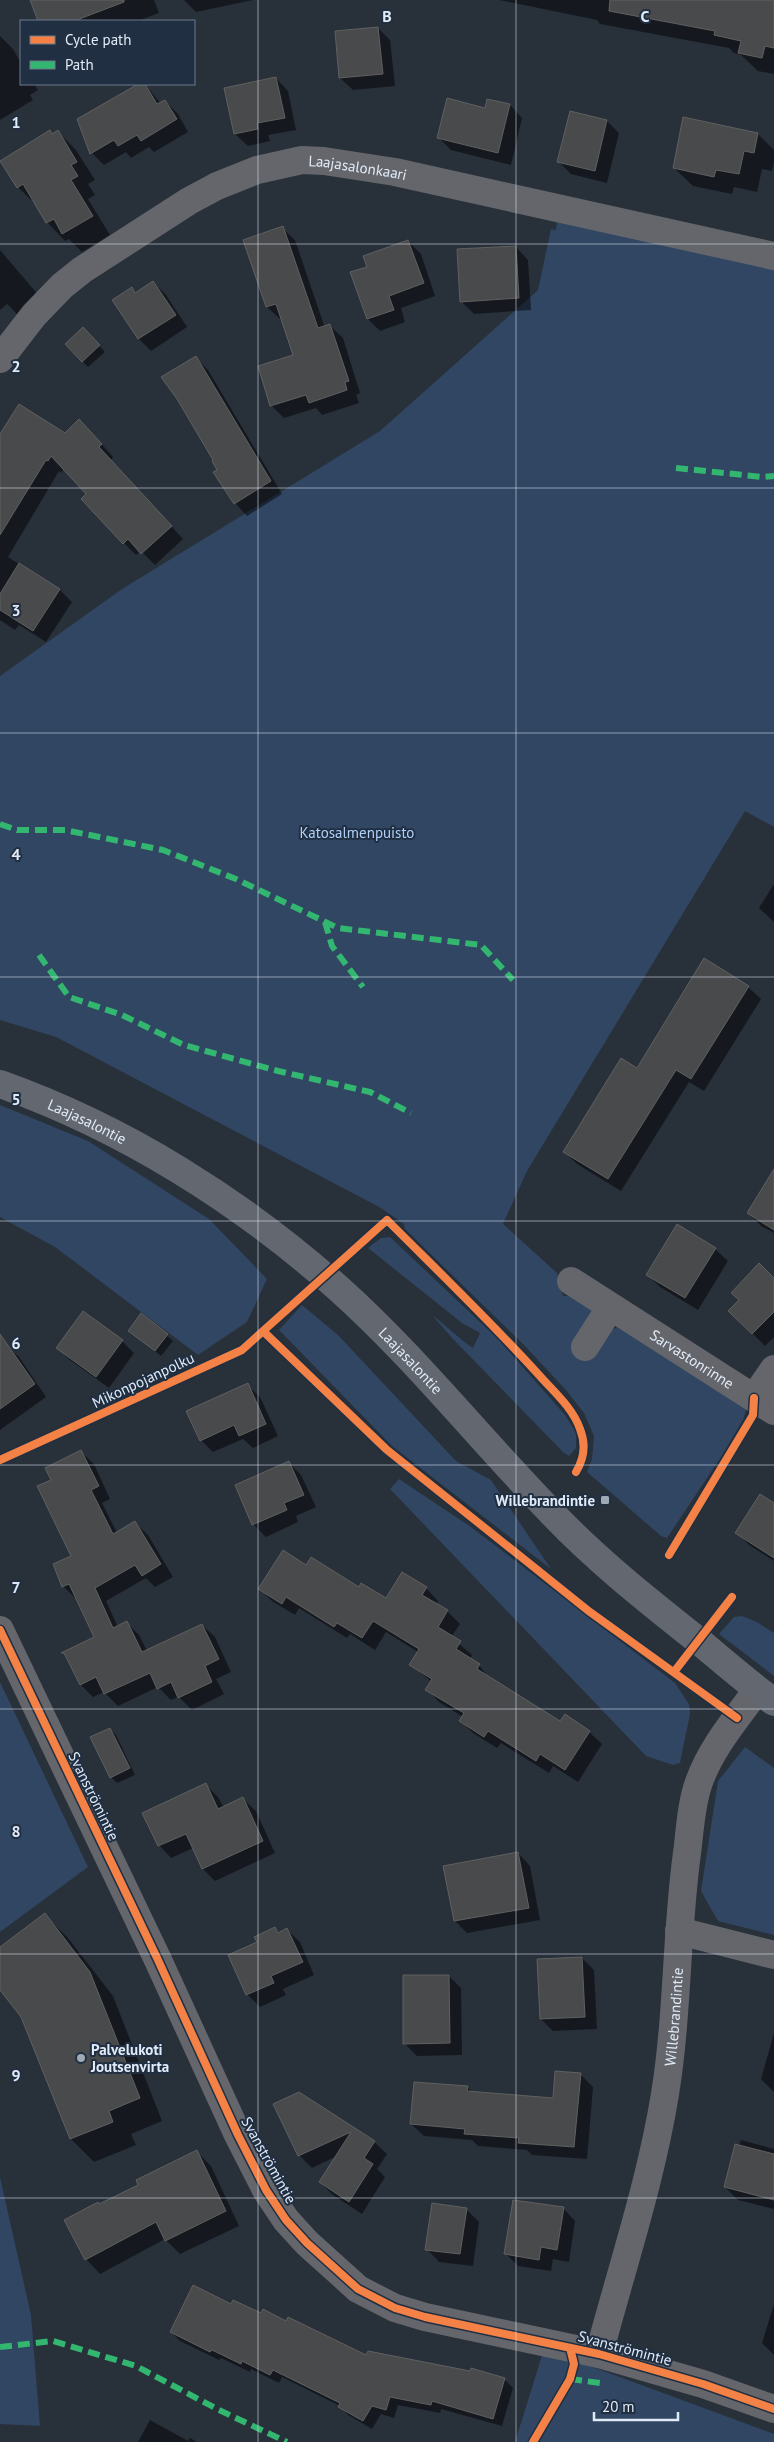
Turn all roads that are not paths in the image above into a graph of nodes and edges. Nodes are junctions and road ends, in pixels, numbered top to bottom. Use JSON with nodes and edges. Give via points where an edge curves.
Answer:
{"nodes":[{"id":1,"x":774,"y":256,"type":"edge"},
{"id":2,"x":0,"y":359,"type":"edge"},
{"id":3,"x":0,"y":1084,"type":"edge"},
{"id":4,"x":571,"y":1281,"type":"dead end"},
{"id":5,"x":610,"y":1308,"type":"junction"},
{"id":6,"x":585,"y":1347,"type":"dead end"},
{"id":7,"x":774,"y":1369,"type":"edge"},
{"id":8,"x":764,"y":1405,"type":"edge"},
{"id":9,"x":0,"y":1630,"type":"edge"},
{"id":10,"x":766,"y":1696,"type":"edge"},
{"id":11,"x":679,"y":1931,"type":"junction"},
{"id":12,"x":774,"y":1955,"type":"edge"},
{"id":13,"x":599,"y":2354,"type":"junction"},
{"id":14,"x":774,"y":2409,"type":"edge"}],
"edges":[{"from":1,"to":2,"type":"street","name":"Laajasalonkaari","via":[[395,172],[302,160],[257,170],[217,186],[82,270],[34,315]]},
{"from":3,"to":10,"type":"main road","name":"Laajasalontie","via":[[79,1116],[152,1155],[211,1190],[283,1242],[339,1289],[389,1338],[584,1545],[647,1602]]},
{"from":4,"to":5,"type":"street","name":"Sarvastonrinne"},
{"from":5,"to":6,"type":"street"},
{"from":5,"to":8,"type":"street","name":"Sarvastonrinne"},
{"from":7,"to":8,"type":"street"},
{"from":9,"to":13,"type":"street","name":"Svanströmintie","via":[[238,2134],[266,2190],[286,2220],[331,2266],[377,2301],[425,2317]]},
{"from":10,"to":11,"type":"street","name":"Willebrandintie","via":[[711,1755],[699,1782],[693,1805]]},
{"from":11,"to":12,"type":"street"},
{"from":11,"to":13,"type":"street","name":"Willebrandintie","via":[[665,2093],[655,2144]]},
{"from":13,"to":14,"type":"street","name":"Svanströmintie","via":[[704,2384]]}]}
